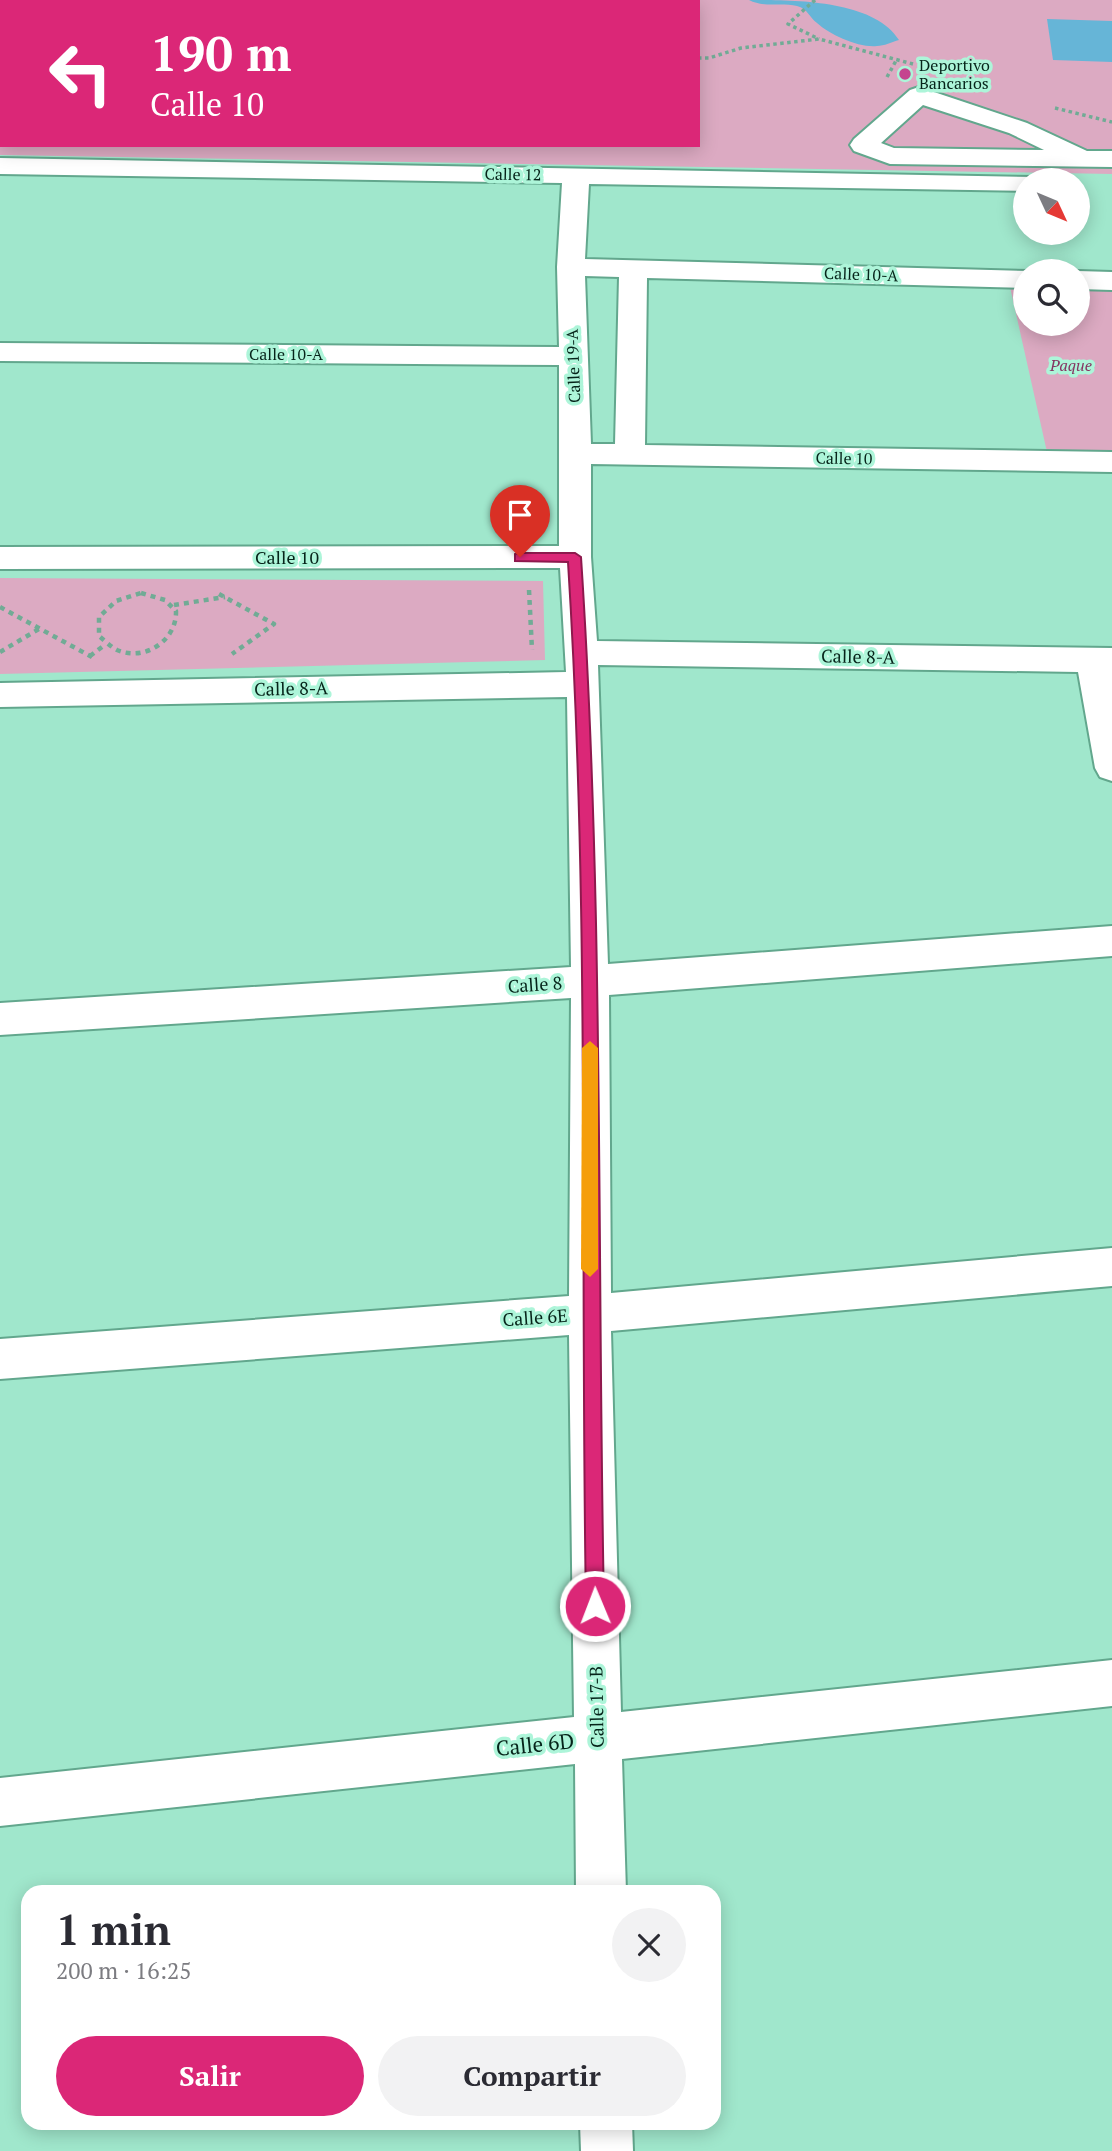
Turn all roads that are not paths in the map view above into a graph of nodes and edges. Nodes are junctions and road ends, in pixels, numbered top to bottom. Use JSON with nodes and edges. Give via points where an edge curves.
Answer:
{"nodes":[{"id":1,"x":1112,"y":159,"type":"edge"},
{"id":2,"x":0,"y":166,"type":"edge"},
{"id":3,"x":1077,"y":168,"type":"edge"},
{"id":4,"x":948,"y":169,"type":"junction"},
{"id":5,"x":1013,"y":172,"type":"edge"},
{"id":6,"x":1090,"y":173,"type":"edge"},
{"id":7,"x":576,"y":175,"type":"junction"},
{"id":8,"x":1013,"y":181,"type":"edge"},
{"id":9,"x":570,"y":267,"type":"junction"},
{"id":10,"x":633,"y":268,"type":"junction"},
{"id":11,"x":1013,"y":279,"type":"edge"},
{"id":12,"x":1090,"y":280,"type":"edge"},
{"id":13,"x":1112,"y":281,"type":"edge"},
{"id":14,"x":0,"y":352,"type":"edge"},
{"id":15,"x":573,"y":356,"type":"junction"},
{"id":16,"x":576,"y":454,"type":"junction"},
{"id":17,"x":630,"y":454,"type":"junction"},
{"id":18,"x":1112,"y":463,"type":"edge"},
{"id":19,"x":575,"y":557,"type":"junction"},
{"id":20,"x":0,"y":558,"type":"edge"},
{"id":21,"x":1102,"y":660,"type":"edge"},
{"id":22,"x":582,"y":668,"type":"junction"},
{"id":23,"x":0,"y":695,"type":"edge"},
{"id":24,"x":1112,"y":768,"type":"edge"},
{"id":25,"x":1112,"y":941,"type":"edge"},
{"id":26,"x":590,"y":981,"type":"junction"},
{"id":27,"x":0,"y":1019,"type":"edge"},
{"id":28,"x":1112,"y":1267,"type":"edge"},
{"id":29,"x":590,"y":1314,"type":"junction"},
{"id":30,"x":0,"y":1359,"type":"edge"},
{"id":31,"x":1112,"y":1683,"type":"edge"},
{"id":32,"x":597,"y":1739,"type":"junction"},
{"id":33,"x":0,"y":1802,"type":"edge"},
{"id":34,"x":601,"y":1885,"type":"edge"},
{"id":35,"x":606,"y":2130,"type":"edge"},
{"id":36,"x":607,"y":2151,"type":"edge"}],
"edges":[{"from":1,"to":6,"type":"street"},
{"from":2,"to":7,"type":"street","name":"Calle 12"},
{"from":3,"to":4,"type":"street","via":[[1017,128],[919,95],[863,145]]},
{"from":4,"to":5,"type":"street"},
{"from":4,"to":7,"type":"street","name":"Calle 12"},
{"from":4,"to":8,"type":"street","name":"Calle 12"},
{"from":7,"to":9,"type":"street","name":"Calle 19-A"},
{"from":9,"to":10,"type":"street","name":"Calle 10-A"},
{"from":9,"to":15,"type":"street","name":"Calle 19-A"},
{"from":10,"to":11,"type":"street","name":"Calle 10-A"},
{"from":10,"to":17,"type":"street"},
{"from":12,"to":13,"type":"street"},
{"from":14,"to":15,"type":"street","name":"Calle 10-A"},
{"from":15,"to":16,"type":"street","name":"Calle 19-A"},
{"from":16,"to":17,"type":"street","name":"Calle 10"},
{"from":16,"to":19,"type":"street","name":"Calle 19-A"},
{"from":17,"to":18,"type":"street","name":"Calle 10"},
{"from":19,"to":20,"type":"street","name":"Calle 10"},
{"from":19,"to":22,"type":"street","name":"Calle 17-B"},
{"from":21,"to":22,"type":"street","name":"Calle 8-A"},
{"from":21,"to":24,"type":"street"},
{"from":22,"to":23,"type":"street","name":"Calle 8-A"},
{"from":22,"to":26,"type":"street","name":"Calle 17-B"},
{"from":25,"to":26,"type":"street","name":"Calle 8"},
{"from":26,"to":27,"type":"street","name":"Calle 8"},
{"from":26,"to":29,"type":"street","name":"Calle 17-B"},
{"from":28,"to":29,"type":"street","name":"Calle 6E"},
{"from":29,"to":30,"type":"street","name":"Calle 6E"},
{"from":29,"to":32,"type":"street","name":"Calle 17-B"},
{"from":31,"to":32,"type":"street","name":"Calle 6D"},
{"from":32,"to":33,"type":"street","name":"Calle 6D"},
{"from":32,"to":34,"type":"street","name":"Calle 17-B"},
{"from":35,"to":36,"type":"street"}]}
